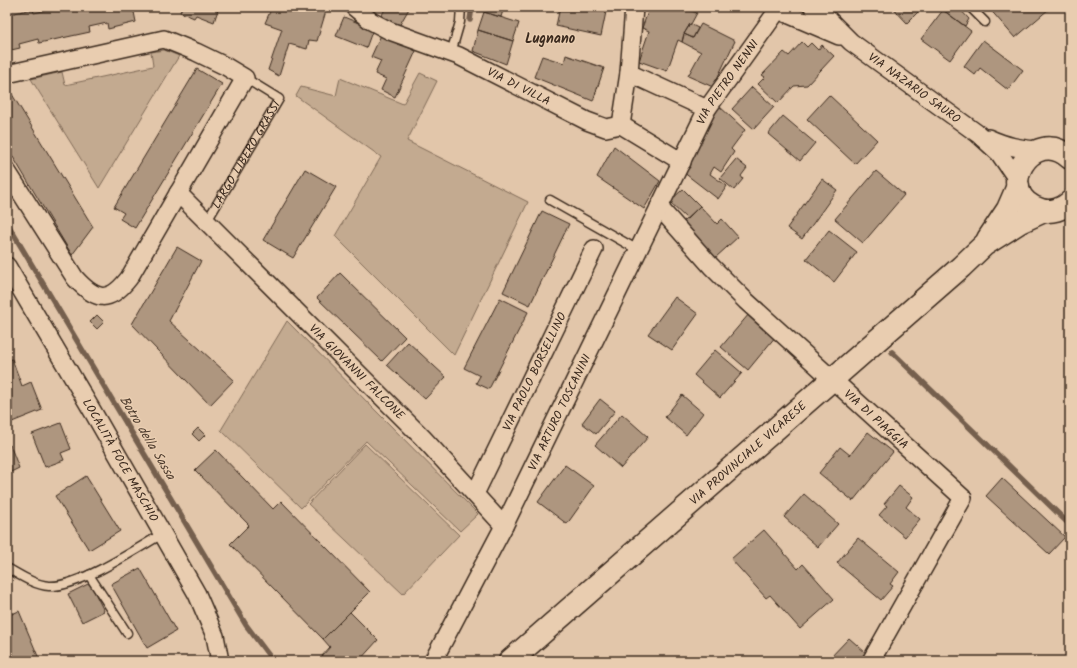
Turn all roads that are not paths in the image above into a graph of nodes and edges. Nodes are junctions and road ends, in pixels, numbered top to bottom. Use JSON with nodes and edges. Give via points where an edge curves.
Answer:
{"nodes":[{"id":1,"x":354,"y":7,"type":"edge"},
{"id":2,"x":461,"y":7,"type":"edge"},
{"id":3,"x":634,"y":7,"type":"edge"},
{"id":4,"x":970,"y":7,"type":"edge"},
{"id":5,"x":779,"y":8,"type":"edge"},
{"id":6,"x":817,"y":9,"type":"edge"},
{"id":7,"x":985,"y":22,"type":"dead end"},
{"id":8,"x":851,"y":42,"type":"junction"},
{"id":9,"x":451,"y":52,"type":"junction"},
{"id":10,"x":7,"y":74,"type":"edge"},
{"id":11,"x":629,"y":74,"type":"junction"},
{"id":12,"x":245,"y":78,"type":"junction"},
{"id":13,"x":707,"y":109,"type":"junction"},
{"id":14,"x":621,"y":125,"type":"junction"},
{"id":15,"x":978,"y":134,"type":"junction"},
{"id":16,"x":1058,"y":149,"type":"edge"},
{"id":17,"x":682,"y":162,"type":"junction"},
{"id":18,"x":7,"y":171,"type":"edge"},
{"id":19,"x":1017,"y":183,"type":"junction"},
{"id":20,"x":178,"y":193,"type":"junction"},
{"id":21,"x":550,"y":200,"type":"dead end"},
{"id":22,"x":658,"y":207,"type":"junction"},
{"id":23,"x":1061,"y":208,"type":"edge"},
{"id":24,"x":207,"y":221,"type":"junction"},
{"id":25,"x":984,"y":245,"type":"junction"},
{"id":26,"x":594,"y":249,"type":"dead end"},
{"id":27,"x":638,"y":250,"type":"junction"},
{"id":28,"x":7,"y":266,"type":"edge"},
{"id":29,"x":832,"y":380,"type":"junction"},
{"id":30,"x":475,"y":494,"type":"junction"},
{"id":31,"x":504,"y":526,"type":"junction"},
{"id":32,"x":162,"y":534,"type":"junction"},
{"id":33,"x":7,"y":568,"type":"edge"},
{"id":34,"x":89,"y":575,"type":"junction"},
{"id":35,"x":127,"y":633,"type":"dead end"},
{"id":36,"x":220,"y":661,"type":"edge"},
{"id":37,"x":433,"y":661,"type":"edge"},
{"id":38,"x":510,"y":661,"type":"edge"},
{"id":39,"x":871,"y":661,"type":"edge"}],
"edges":[{"from":1,"to":9,"type":"street","name":"VIA DI VILLA","via":[[371,21],[390,31]]},
{"from":2,"to":9,"type":"lane","via":[[460,22]]},
{"from":3,"to":11,"type":"street"},
{"from":4,"to":7,"type":"lane"},
{"from":5,"to":8,"type":"street","name":"VIA NAZARIO SAURO"},
{"from":5,"to":13,"type":"street","name":"VIA PIETRO NENNI"},
{"from":6,"to":8,"type":"street","name":"VIA NAZARIO SAURO"},
{"from":8,"to":15,"type":"street","name":"VIA NAZARIO SAURO"},
{"from":9,"to":14,"type":"street","name":"VIA DI VILLA","via":[[587,121],[606,128]]},
{"from":10,"to":12,"type":"street","via":[[164,39],[208,57]]},
{"from":11,"to":13,"type":"street"},
{"from":11,"to":14,"type":"street"},
{"from":12,"to":20,"type":"street"},
{"from":12,"to":24,"type":"lane","name":"LARGO LIBERO GRASSI","via":[[280,99]]},
{"from":13,"to":17,"type":"street","name":"VIA PIETRO NENNI"},
{"from":14,"to":17,"type":"street"},
{"from":15,"to":16,"type":"street","name":"VIA NAZARIO SAURO","via":[[1009,147]]},
{"from":15,"to":19,"type":"street","name":"VIA NAZARIO SAURO","via":[[999,153]]},
{"from":16,"to":19,"type":"main road","name":"VIA PROVINCIALE VICARESE","via":[[1030,155],[1022,162]]},
{"from":17,"to":22,"type":"street","name":"VIA ARTURO TOSCANINI"},
{"from":18,"to":20,"type":"street","via":[[75,278],[88,291],[105,297],[119,290],[129,278]]},
{"from":19,"to":23,"type":"main road","via":[[1026,202],[1034,208]]},
{"from":19,"to":25,"type":"main road","name":"VIA PROVINCIALE VICARESE","via":[[1008,209]]},
{"from":20,"to":24,"type":"street","name":"LARGO LIBERO GRASSI"},
{"from":21,"to":27,"type":"lane"},
{"from":22,"to":27,"type":"street","name":"VIA ARTURO TOSCANINI"},
{"from":22,"to":29,"type":"street","name":"VIA DI PIAGGIA","via":[[746,301]]},
{"from":23,"to":25,"type":"main road","name":"VIA PROVINCIALE VICARESE","via":[[1020,222]]},
{"from":24,"to":30,"type":"street","name":"VIA GIOVANNI FALCONE","via":[[423,438]]},
{"from":25,"to":29,"type":"main road","name":"VIA PROVINCIALE VICARESE"},
{"from":26,"to":30,"type":"street","name":"VIA PAOLO BORSELLINO"},
{"from":27,"to":31,"type":"street","name":"VIA ARTURO TOSCANINI"},
{"from":28,"to":32,"type":"street","name":"LOCALITÀ FOCE MASCHIO"},
{"from":29,"to":38,"type":"main road","name":"VIA PROVINCIALE VICARESE"},
{"from":29,"to":39,"type":"street","name":"VIA DI PIAGGIA","via":[[963,498]]},
{"from":30,"to":31,"type":"street","name":"VIA GIOVANNI FALCONE"},
{"from":31,"to":37,"type":"street","name":"VIA ARTURO TOSCANINI"},
{"from":32,"to":34,"type":"lane"},
{"from":32,"to":36,"type":"street","name":"LOCALITÀ FOCE MASCHIO","via":[[208,617]]},
{"from":33,"to":34,"type":"lane","via":[[33,583],[49,586],[63,585]]},
{"from":34,"to":35,"type":"lane"}]}
